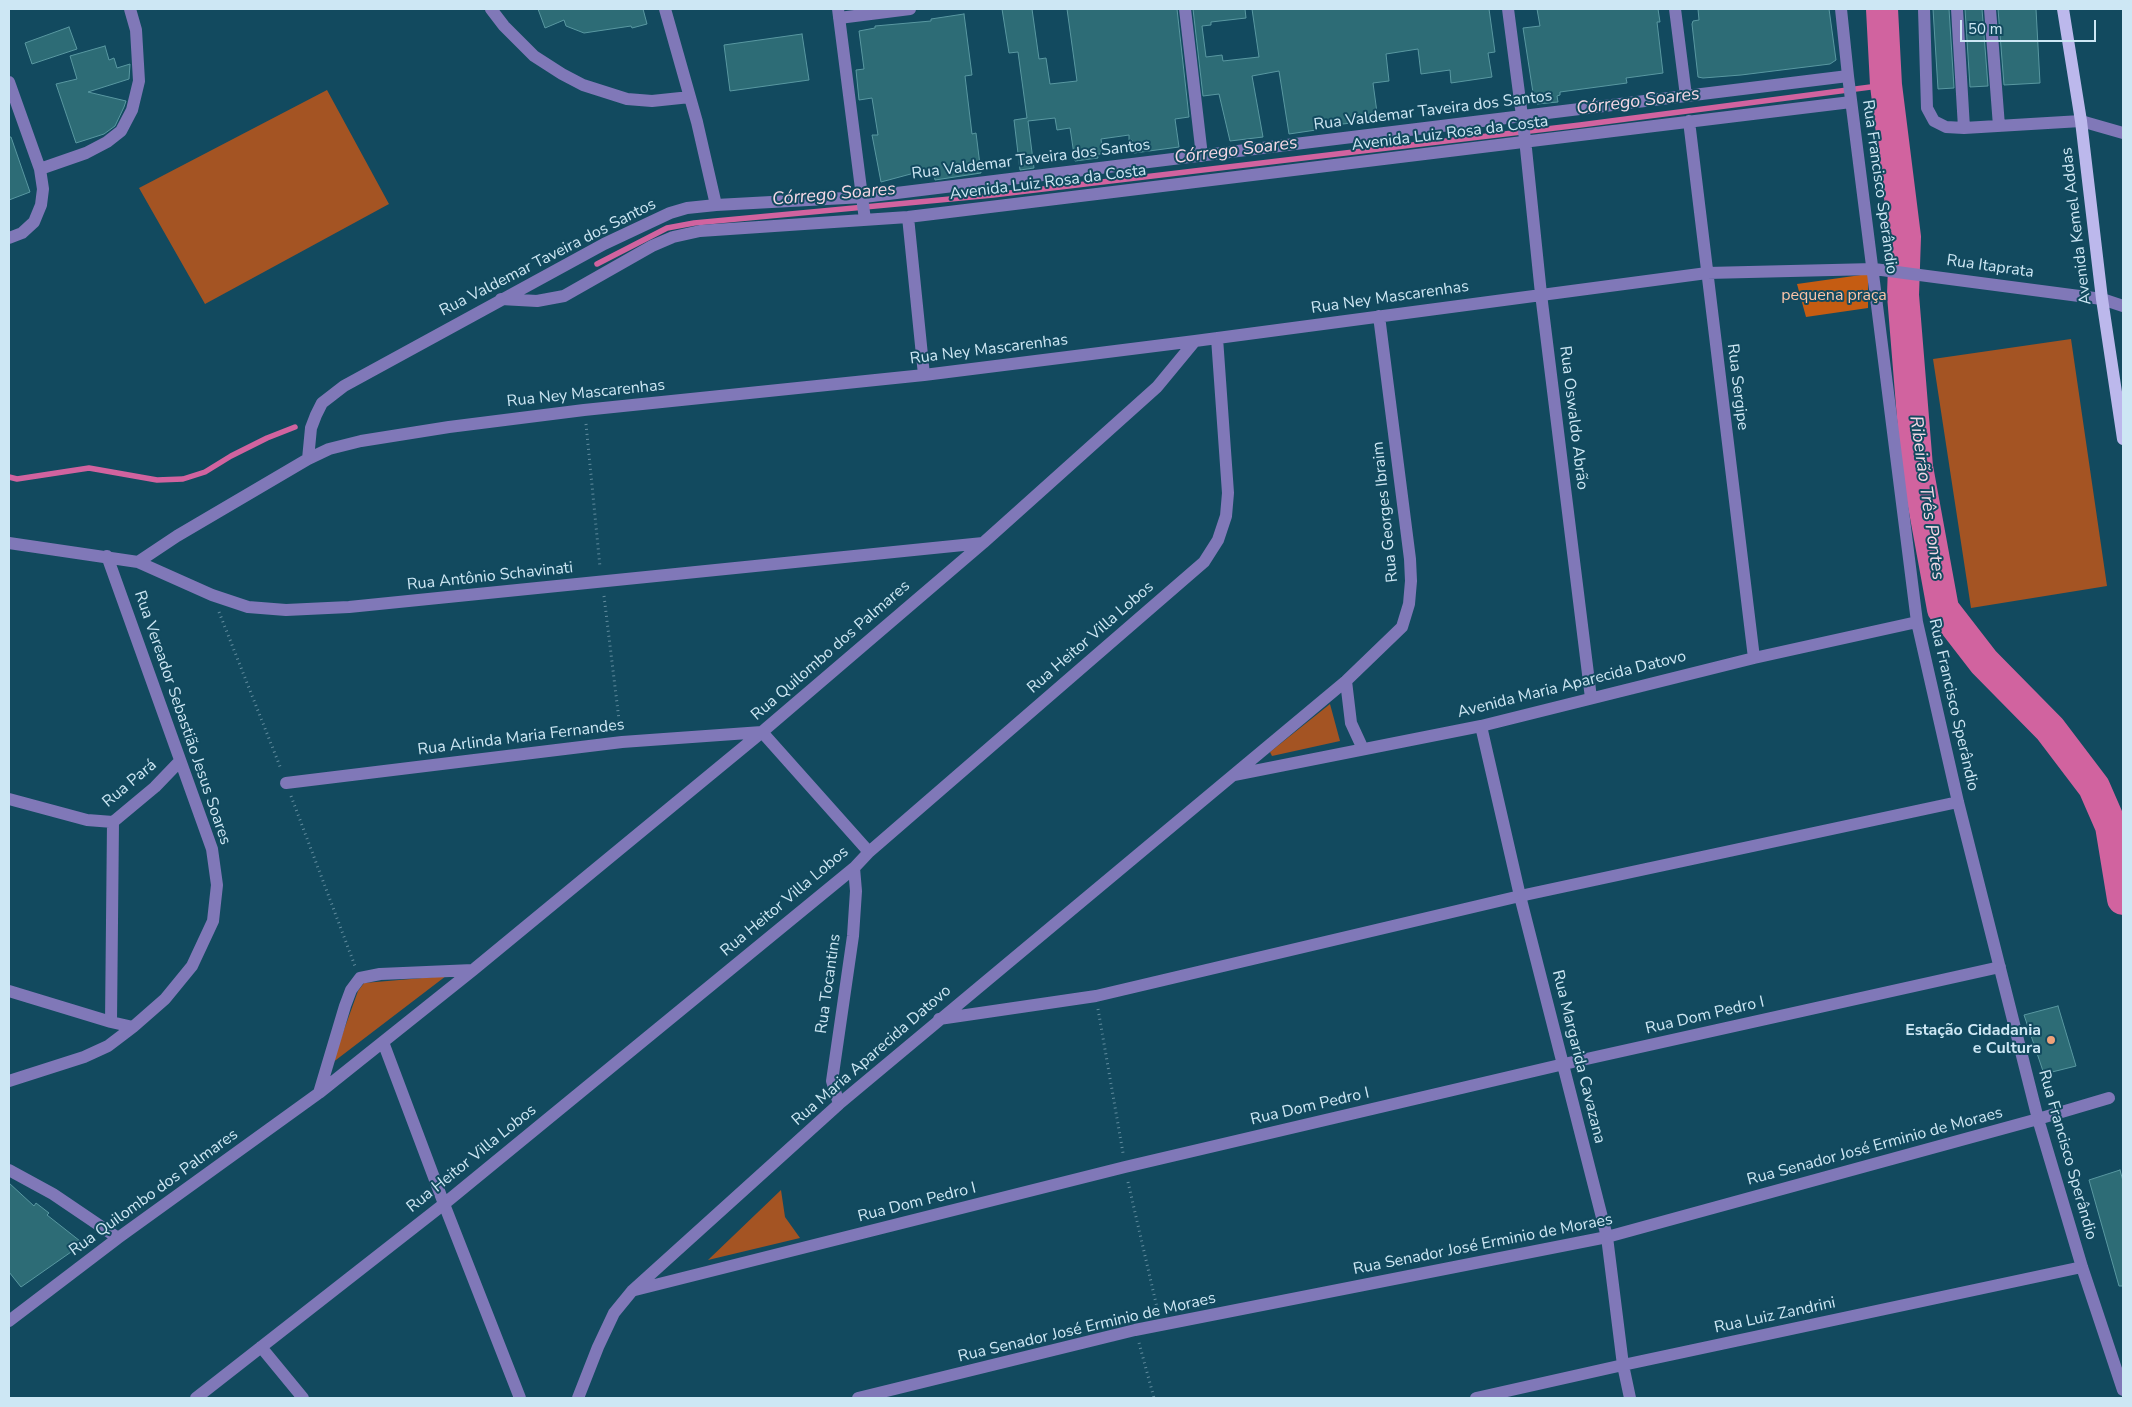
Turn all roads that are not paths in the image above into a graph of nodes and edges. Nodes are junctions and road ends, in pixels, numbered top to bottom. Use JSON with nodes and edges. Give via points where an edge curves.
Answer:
{"nodes":[{"id":1,"x":130,"y":9,"type":"edge"},
{"id":2,"x":492,"y":9,"type":"edge"},
{"id":3,"x":665,"y":9,"type":"edge"},
{"id":4,"x":910,"y":9,"type":"edge"},
{"id":5,"x":1185,"y":9,"type":"edge"},
{"id":6,"x":1508,"y":9,"type":"edge"},
{"id":7,"x":1675,"y":9,"type":"edge"},
{"id":8,"x":1841,"y":9,"type":"edge"},
{"id":9,"x":1924,"y":9,"type":"edge"},
{"id":10,"x":1956,"y":9,"type":"edge"},
{"id":11,"x":1990,"y":9,"type":"edge"},
{"id":12,"x":2063,"y":9,"type":"edge"},
{"id":13,"x":838,"y":14,"type":"edge"},
{"id":14,"x":1848,"y":79,"type":"junction"},
{"id":15,"x":9,"y":82,"type":"edge"},
{"id":16,"x":690,"y":96,"type":"junction"},
{"id":17,"x":1686,"y":96,"type":"junction"},
{"id":18,"x":1851,"y":98,"type":"junction"},
{"id":19,"x":1522,"y":120,"type":"junction"},
{"id":20,"x":1689,"y":121,"type":"junction"},
{"id":21,"x":2081,"y":121,"type":"junction"},
{"id":22,"x":1999,"y":126,"type":"junction"},
{"id":23,"x":1964,"y":128,"type":"junction"},
{"id":24,"x":2123,"y":133,"type":"edge"},
{"id":25,"x":1525,"y":140,"type":"junction"},
{"id":26,"x":1202,"y":156,"type":"junction"},
{"id":27,"x":40,"y":169,"type":"junction"},
{"id":28,"x":864,"y":198,"type":"junction"},
{"id":29,"x":716,"y":204,"type":"junction"},
{"id":30,"x":908,"y":217,"type":"junction"},
{"id":31,"x":865,"y":218,"type":"junction"},
{"id":32,"x":9,"y":238,"type":"edge"},
{"id":33,"x":1874,"y":269,"type":"junction"},
{"id":34,"x":1707,"y":273,"type":"junction"},
{"id":35,"x":1541,"y":294,"type":"junction"},
{"id":36,"x":501,"y":299,"type":"junction"},
{"id":37,"x":2102,"y":299,"type":"junction"},
{"id":38,"x":2123,"y":306,"type":"edge"},
{"id":39,"x":1379,"y":316,"type":"junction"},
{"id":40,"x":1217,"y":338,"type":"junction"},
{"id":41,"x":1195,"y":341,"type":"junction"},
{"id":42,"x":924,"y":375,"type":"junction"},
{"id":43,"x":2123,"y":439,"type":"edge"},
{"id":44,"x":308,"y":459,"type":"junction"},
{"id":45,"x":9,"y":543,"type":"edge"},
{"id":46,"x":983,"y":543,"type":"junction"},
{"id":47,"x":107,"y":556,"type":"junction"},
{"id":48,"x":138,"y":562,"type":"junction"},
{"id":49,"x":1917,"y":622,"type":"junction"},
{"id":50,"x":1754,"y":658,"type":"junction"},
{"id":51,"x":1346,"y":681,"type":"junction"},
{"id":52,"x":1591,"y":698,"type":"junction"},
{"id":53,"x":1481,"y":726,"type":"junction"},
{"id":54,"x":762,"y":732,"type":"junction"},
{"id":55,"x":1363,"y":749,"type":"junction"},
{"id":56,"x":180,"y":761,"type":"junction"},
{"id":57,"x":1233,"y":775,"type":"junction"},
{"id":58,"x":286,"y":783,"type":"dead end"},
{"id":59,"x":9,"y":799,"type":"edge"},
{"id":60,"x":1958,"y":802,"type":"junction"},
{"id":61,"x":113,"y":822,"type":"junction"},
{"id":62,"x":869,"y":852,"type":"junction"},
{"id":63,"x":854,"y":868,"type":"junction"},
{"id":64,"x":1520,"y":896,"type":"junction"},
{"id":65,"x":2000,"y":967,"type":"junction"},
{"id":66,"x":473,"y":970,"type":"junction"},
{"id":67,"x":9,"y":991,"type":"edge"},
{"id":68,"x":939,"y":1019,"type":"junction"},
{"id":69,"x":111,"y":1022,"type":"junction"},
{"id":70,"x":133,"y":1027,"type":"junction"},
{"id":71,"x":383,"y":1042,"type":"junction"},
{"id":72,"x":1564,"y":1064,"type":"junction"},
{"id":73,"x":9,"y":1081,"type":"edge"},
{"id":74,"x":319,"y":1093,"type":"junction"},
{"id":75,"x":2110,"y":1098,"type":"dead end"},
{"id":76,"x":839,"y":1104,"type":"junction"},
{"id":77,"x":2038,"y":1119,"type":"junction"},
{"id":78,"x":9,"y":1170,"type":"edge"},
{"id":79,"x":444,"y":1204,"type":"junction"},
{"id":80,"x":1607,"y":1237,"type":"junction"},
{"id":81,"x":118,"y":1238,"type":"junction"},
{"id":82,"x":2082,"y":1267,"type":"junction"},
{"id":83,"x":632,"y":1291,"type":"junction"},
{"id":84,"x":9,"y":1321,"type":"edge"},
{"id":85,"x":262,"y":1347,"type":"junction"},
{"id":86,"x":1622,"y":1365,"type":"junction"},
{"id":87,"x":2123,"y":1390,"type":"edge"},
{"id":88,"x":913,"y":1392,"type":"edge"},
{"id":89,"x":196,"y":1398,"type":"edge"},
{"id":90,"x":303,"y":1398,"type":"edge"},
{"id":91,"x":520,"y":1398,"type":"edge"},
{"id":92,"x":578,"y":1398,"type":"edge"},
{"id":93,"x":858,"y":1398,"type":"edge"},
{"id":94,"x":1476,"y":1398,"type":"edge"},
{"id":95,"x":1630,"y":1398,"type":"edge"}],
"edges":[{"from":1,"to":27,"type":"street","via":[[136,30],[139,81],[132,110],[121,131],[86,153]]},
{"from":2,"to":16,"type":"street","via":[[534,56],[583,84],[627,99],[652,101]]},
{"from":3,"to":16,"type":"street"},
{"from":4,"to":13,"type":"street"},
{"from":5,"to":26,"type":"street"},
{"from":6,"to":19,"type":"street","name":"Rua Oswaldo Abrão"},
{"from":7,"to":17,"type":"street"},
{"from":8,"to":14,"type":"street","name":"Rua Francisco Sperândio"},
{"from":9,"to":23,"type":"street","via":[[1926,94],[1930,116],[1940,125]]},
{"from":10,"to":23,"type":"street"},
{"from":11,"to":22,"type":"street"},
{"from":12,"to":21,"type":"main road","name":"Avenida Kemel Addas"},
{"from":13,"to":28,"type":"street"},
{"from":14,"to":17,"type":"street","name":"Rua Valdemar Taveira dos Santos"},
{"from":14,"to":18,"type":"street","name":"Rua Francisco Sperândio"},
{"from":15,"to":27,"type":"street"},
{"from":16,"to":29,"type":"street"},
{"from":17,"to":19,"type":"street","name":"Rua Valdemar Taveira dos Santos"},
{"from":18,"to":20,"type":"street","name":"Avenida Luiz Rosa da Costa"},
{"from":18,"to":33,"type":"street","name":"Rua Francisco Sperândio"},
{"from":19,"to":25,"type":"street","name":"Rua Oswaldo Abrão"},
{"from":19,"to":26,"type":"street","name":"Rua Valdemar Taveira dos Santos"},
{"from":20,"to":25,"type":"street","name":"Avenida Luiz Rosa da Costa"},
{"from":20,"to":34,"type":"street","name":"Rua Sergipe"},
{"from":21,"to":22,"type":"street"},
{"from":21,"to":24,"type":"street"},
{"from":21,"to":37,"type":"main road","name":"Avenida Kemel Addas"},
{"from":22,"to":23,"type":"street"},
{"from":25,"to":30,"type":"street","name":"Avenida Luiz Rosa da Costa"},
{"from":25,"to":35,"type":"street","name":"Rua Oswaldo Abrão"},
{"from":26,"to":28,"type":"street","name":"Rua Valdemar Taveira dos Santos"},
{"from":27,"to":32,"type":"street","via":[[43,188],[34,222],[22,233]]},
{"from":28,"to":29,"type":"street","name":"Rua Valdemar Taveira dos Santos"},
{"from":28,"to":31,"type":"street"},
{"from":29,"to":36,"type":"street","name":"Rua Valdemar Taveira dos Santos","via":[[670,213]]},
{"from":30,"to":31,"type":"street","name":"Avenida Luiz Rosa da Costa"},
{"from":30,"to":42,"type":"street"},
{"from":31,"to":36,"type":"street","name":"Avenida Luiz Rosa da Costa","via":[[700,230],[652,246],[564,296],[542,301]]},
{"from":33,"to":34,"type":"street","name":"Rua Ney Mascarenhas"},
{"from":33,"to":37,"type":"street","name":"Rua Itaprata"},
{"from":33,"to":49,"type":"street","name":"Rua Francisco Sperândio"},
{"from":34,"to":35,"type":"street","name":"Rua Ney Mascarenhas"},
{"from":34,"to":50,"type":"street","name":"Rua Sergipe"},
{"from":35,"to":39,"type":"street","name":"Rua Ney Mascarenhas"},
{"from":35,"to":52,"type":"street","name":"Rua Oswaldo Abrão"},
{"from":36,"to":44,"type":"street","name":"Rua Valdemar Taveira dos Santos","via":[[331,394],[322,403],[311,428]]},
{"from":37,"to":38,"type":"street","name":"Rua Itaprata"},
{"from":37,"to":43,"type":"main road","name":"Avenida Kemel Addas"},
{"from":39,"to":40,"type":"street","name":"Rua Ney Mascarenhas"},
{"from":39,"to":51,"type":"street","name":"Rua Georges Ibraim","via":[[1411,580],[1409,604],[1402,627]]},
{"from":40,"to":41,"type":"street","name":"Rua Ney Mascarenhas"},
{"from":40,"to":62,"type":"street","name":"Rua Heitor Villa Lobos","via":[[1228,493],[1226,516],[1218,540],[1204,562]]},
{"from":41,"to":42,"type":"street","name":"Rua Ney Mascarenhas"},
{"from":41,"to":46,"type":"street","name":"Rua Quilombo dos Palmares","via":[[1157,387]]},
{"from":42,"to":44,"type":"street","name":"Rua Ney Mascarenhas","via":[[450,427],[360,441],[329,449]]},
{"from":44,"to":48,"type":"street","name":"Rua Ney Mascarenhas"},
{"from":45,"to":47,"type":"street","name":"Rua Antônio Schavinati"},
{"from":46,"to":48,"type":"street","name":"Rua Antônio Schavinati","via":[[349,607],[286,610],[248,607],[212,595]]},
{"from":46,"to":54,"type":"street","name":"Rua Quilombo dos Palmares"},
{"from":47,"to":48,"type":"street","name":"Rua Antônio Schavinati"},
{"from":47,"to":56,"type":"street","name":"Rua Vereador Sebastião Jesus Soares"},
{"from":49,"to":50,"type":"street","name":"Avenida Maria Aparecida Datovo"},
{"from":49,"to":60,"type":"street","name":"Rua Francisco Sperândio"},
{"from":50,"to":52,"type":"street","name":"Avenida Maria Aparecida Datovo"},
{"from":51,"to":55,"type":"street","via":[[1351,723]]},
{"from":51,"to":57,"type":"street","name":"Rua Georges Ibraim"},
{"from":52,"to":53,"type":"street","name":"Avenida Maria Aparecida Datovo"},
{"from":53,"to":55,"type":"street","name":"Avenida Maria Aparecida Datovo"},
{"from":53,"to":64,"type":"street","name":"Rua Margarida Cavazana"},
{"from":54,"to":58,"type":"street","name":"Rua Arlinda Maria Fernandes","via":[[622,742]]},
{"from":54,"to":62,"type":"street"},
{"from":54,"to":66,"type":"street","name":"Rua Quilombo dos Palmares"},
{"from":55,"to":57,"type":"street","name":"Avenida Maria Aparecida Datovo"},
{"from":56,"to":61,"type":"street","name":"Rua Pará"},
{"from":56,"to":70,"type":"street","name":"Rua Vereador Sebastião Jesus Soares","via":[[212,849],[217,885],[213,921],[192,966],[165,999]]},
{"from":57,"to":68,"type":"street","name":"Rua Maria Aparecida Datovo"},
{"from":59,"to":61,"type":"street","name":"Rua Pará","via":[[86,820]]},
{"from":60,"to":64,"type":"street"},
{"from":60,"to":65,"type":"street","name":"Rua Francisco Sperândio"},
{"from":61,"to":69,"type":"street"},
{"from":62,"to":63,"type":"street","name":"Rua Heitor Villa Lobos"},
{"from":63,"to":76,"type":"street","name":"Rua Tocantins","via":[[853,936],[832,1081]]},
{"from":63,"to":79,"type":"street","name":"Rua Heitor Villa Lobos"},
{"from":64,"to":68,"type":"street","via":[[1096,996]]},
{"from":64,"to":72,"type":"street","name":"Rua Margarida Cavazana"},
{"from":65,"to":72,"type":"street","name":"Rua Dom Pedro I"},
{"from":65,"to":77,"type":"street","name":"Rua Francisco Sperândio"},
{"from":66,"to":71,"type":"street","name":"Rua Quilombo dos Palmares"},
{"from":66,"to":74,"type":"street","via":[[380,974],[360,978],[345,1006]]},
{"from":67,"to":69,"type":"street"},
{"from":68,"to":76,"type":"street","name":"Rua Maria Aparecida Datovo"},
{"from":69,"to":70,"type":"street"},
{"from":70,"to":73,"type":"street","name":"Rua Vereador Sebastião Jesus Soares","via":[[108,1046],[84,1057]]},
{"from":71,"to":74,"type":"street","name":"Rua Quilombo dos Palmares"},
{"from":71,"to":79,"type":"street"},
{"from":72,"to":80,"type":"street","name":"Rua Margarida Cavazana"},
{"from":72,"to":83,"type":"street","name":"Rua Dom Pedro I","via":[[1125,1167]]},
{"from":74,"to":81,"type":"street","name":"Rua Quilombo dos Palmares"},
{"from":75,"to":77,"type":"street","name":"Rua Senador José Erminio de Moraes"},
{"from":76,"to":83,"type":"street","name":"Rua Maria Aparecida Datovo"},
{"from":77,"to":80,"type":"street","name":"Rua Senador José Erminio de Moraes"},
{"from":77,"to":82,"type":"street","name":"Rua Francisco Sperândio"},
{"from":78,"to":81,"type":"street","via":[[53,1194]]},
{"from":79,"to":85,"type":"street","name":"Rua Heitor Villa Lobos"},
{"from":79,"to":91,"type":"street"},
{"from":80,"to":86,"type":"street","name":"Rua Margarida Cavazana"},
{"from":80,"to":88,"type":"street","name":"Rua Senador José Erminio de Moraes","via":[[1135,1330]]},
{"from":81,"to":84,"type":"street","name":"Rua Quilombo dos Palmares"},
{"from":82,"to":86,"type":"street","name":"Rua Luiz Zandrini"},
{"from":82,"to":87,"type":"street","name":"Rua Francisco Sperândio"},
{"from":83,"to":92,"type":"street","name":"Rua Maria Aparecida Datovo","via":[[614,1313]]},
{"from":85,"to":89,"type":"street","name":"Rua Heitor Villa Lobos"},
{"from":85,"to":90,"type":"street"},
{"from":86,"to":94,"type":"street","name":"Rua Luiz Zandrini"},
{"from":86,"to":95,"type":"street","name":"Rua Margarida Cavazana"},
{"from":88,"to":93,"type":"street","name":"Rua Senador José Erminio de Moraes"}]}
